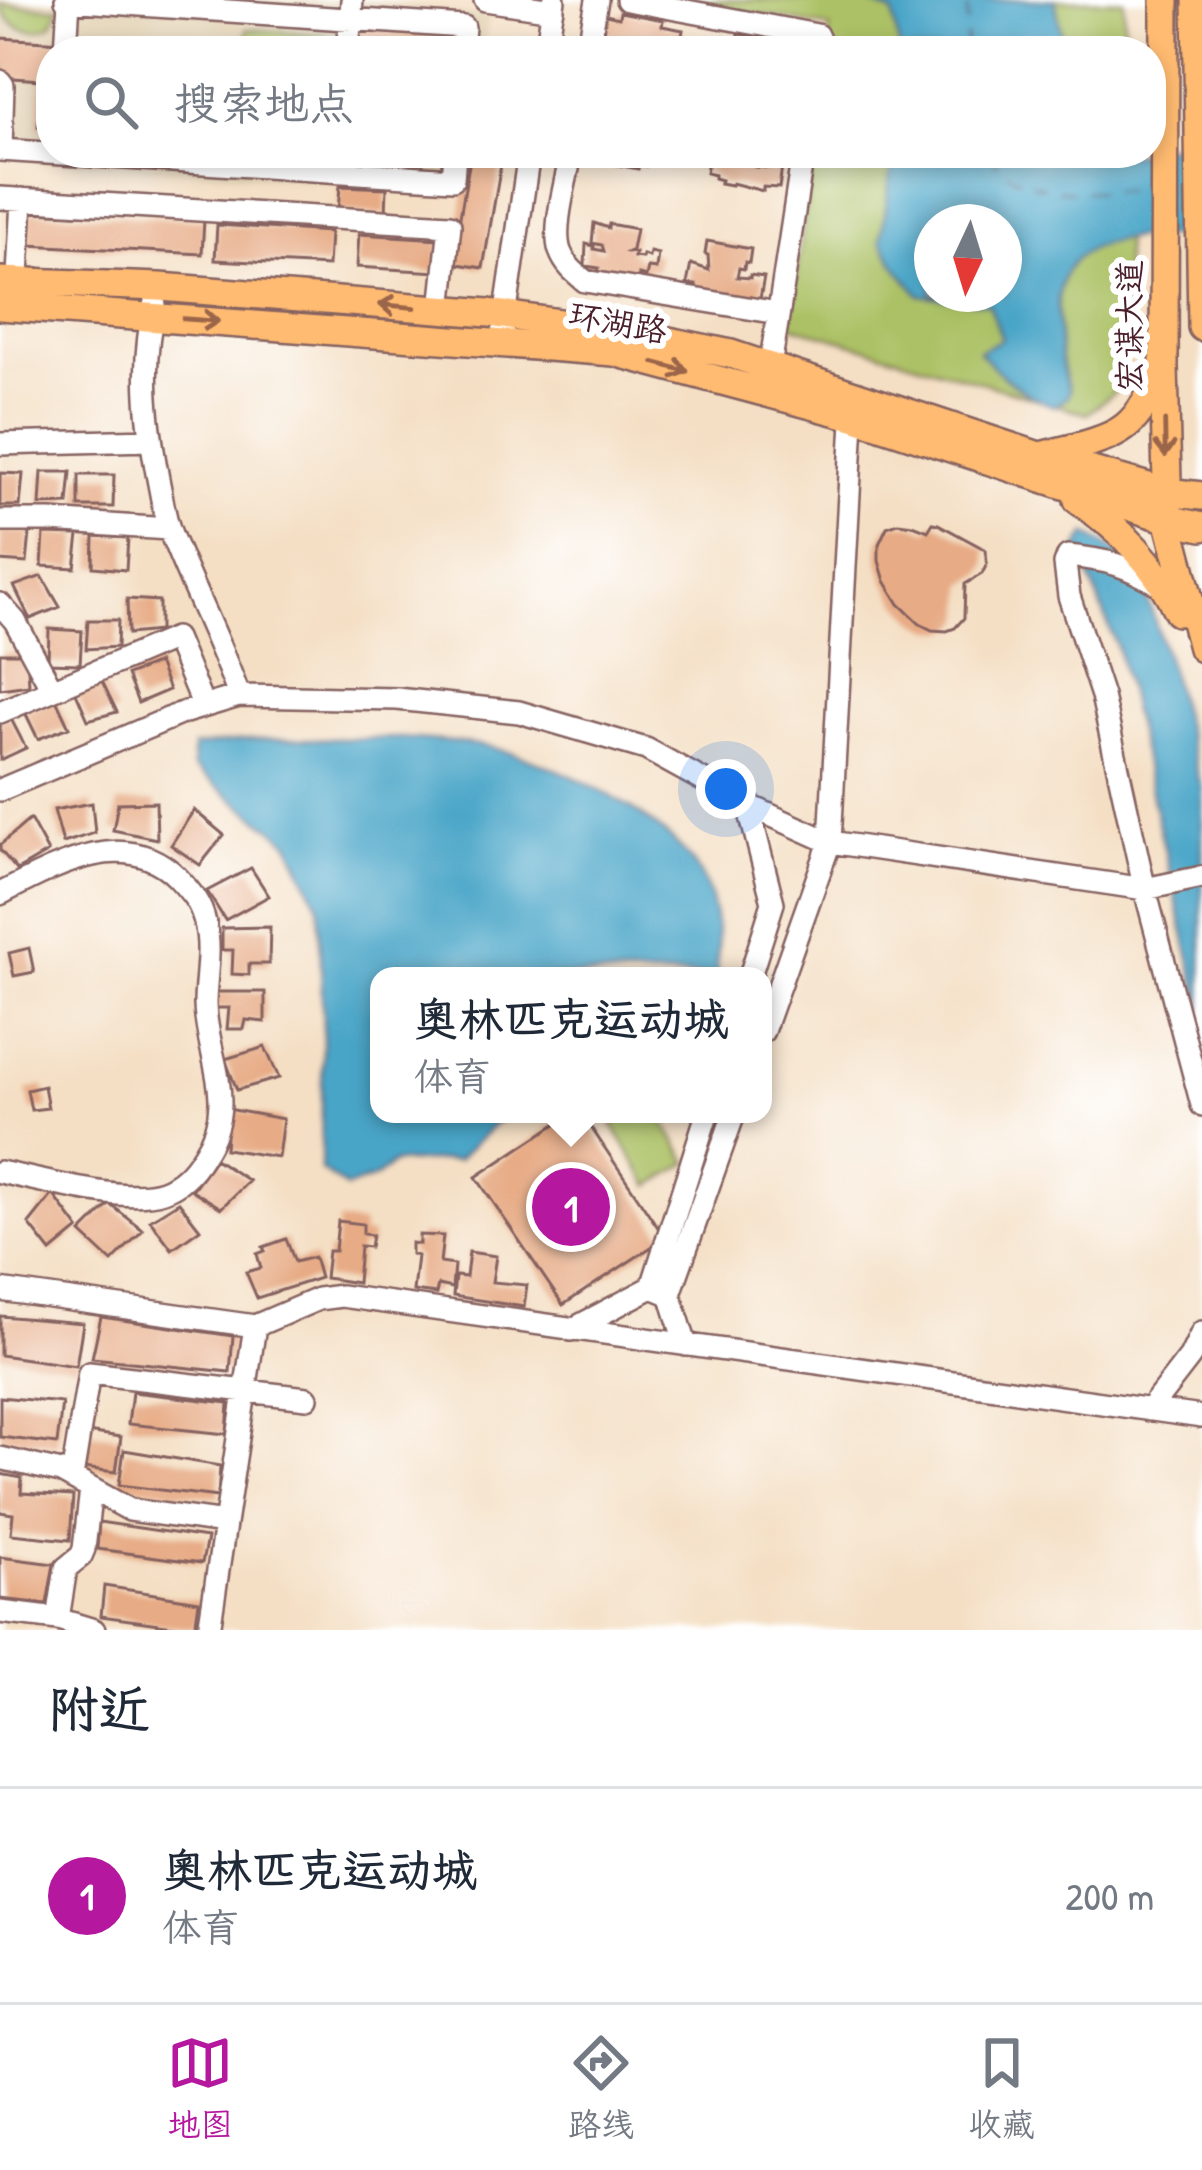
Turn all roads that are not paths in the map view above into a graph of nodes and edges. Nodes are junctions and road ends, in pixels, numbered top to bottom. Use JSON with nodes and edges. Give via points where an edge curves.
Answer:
{"nodes":[{"id":1,"x":67,"y":0,"type":"edge"},
{"id":2,"x":485,"y":0,"type":"edge"},
{"id":3,"x":597,"y":0,"type":"edge"},
{"id":4,"x":627,"y":0,"type":"edge"},
{"id":5,"x":1165,"y":0,"type":"edge"},
{"id":6,"x":1197,"y":0,"type":"edge"},
{"id":7,"x":554,"y":5,"type":"edge"},
{"id":8,"x":351,"y":10,"type":"edge"},
{"id":9,"x":66,"y":36,"type":"edge"},
{"id":10,"x":463,"y":36,"type":"edge"},
{"id":11,"x":549,"y":36,"type":"edge"},
{"id":12,"x":591,"y":36,"type":"edge"},
{"id":13,"x":818,"y":36,"type":"edge"},
{"id":14,"x":1165,"y":36,"type":"edge"},
{"id":15,"x":0,"y":81,"type":"edge"},
{"id":16,"x":0,"y":150,"type":"edge"},
{"id":17,"x":36,"y":151,"type":"edge"},
{"id":18,"x":380,"y":168,"type":"edge"},
{"id":19,"x":454,"y":168,"type":"edge"},
{"id":20,"x":527,"y":168,"type":"edge"},
{"id":21,"x":568,"y":168,"type":"edge"},
{"id":22,"x":801,"y":168,"type":"edge"},
{"id":23,"x":1165,"y":168,"type":"edge"},
{"id":24,"x":11,"y":199,"type":"edge"},
{"id":25,"x":1201,"y":277,"type":"edge"},
{"id":26,"x":160,"y":287,"type":"junction"},
{"id":27,"x":8,"y":294,"type":"edge"},
{"id":28,"x":441,"y":309,"type":"junction"},
{"id":29,"x":779,"y":311,"type":"junction"},
{"id":30,"x":503,"y":314,"type":"junction"},
{"id":31,"x":152,"y":316,"type":"junction"},
{"id":32,"x":1202,"y":327,"type":"edge"},
{"id":33,"x":502,"y":344,"type":"junction"},
{"id":34,"x":770,"y":365,"type":"junction"},
{"id":35,"x":1164,"y":367,"type":"junction"},
{"id":36,"x":854,"y":406,"type":"junction"},
{"id":37,"x":150,"y":440,"type":"junction"},
{"id":38,"x":0,"y":444,"type":"edge"},
{"id":39,"x":1044,"y":468,"type":"junction"},
{"id":40,"x":1202,"y":496,"type":"edge"},
{"id":41,"x":1167,"y":506,"type":"junction"},
{"id":42,"x":0,"y":521,"type":"edge"},
{"id":43,"x":1202,"y":527,"type":"edge"},
{"id":44,"x":168,"y":529,"type":"junction"},
{"id":45,"x":1168,"y":589,"type":"junction"},
{"id":46,"x":0,"y":604,"type":"edge"},
{"id":47,"x":1202,"y":648,"type":"edge"},
{"id":48,"x":1202,"y":663,"type":"edge"},
{"id":49,"x":52,"y":689,"type":"junction"},
{"id":50,"x":239,"y":696,"type":"junction"},
{"id":51,"x":203,"y":706,"type":"junction"},
{"id":52,"x":0,"y":712,"type":"edge"},
{"id":53,"x":0,"y":790,"type":"edge"},
{"id":54,"x":748,"y":805,"type":"junction"},
{"id":55,"x":830,"y":842,"type":"junction"},
{"id":56,"x":1202,"y":877,"type":"edge"},
{"id":57,"x":1145,"y":889,"type":"junction"},
{"id":58,"x":0,"y":894,"type":"edge"},
{"id":59,"x":753,"y":967,"type":"edge"},
{"id":60,"x":772,"y":1006,"type":"edge"},
{"id":61,"x":1202,"y":1106,"type":"edge"},
{"id":62,"x":705,"y":1123,"type":"edge"},
{"id":63,"x":730,"y":1123,"type":"edge"},
{"id":64,"x":0,"y":1172,"type":"edge"},
{"id":65,"x":0,"y":1290,"type":"edge"},
{"id":66,"x":661,"y":1290,"type":"junction"},
{"id":67,"x":255,"y":1326,"type":"junction"},
{"id":68,"x":571,"y":1330,"type":"junction"},
{"id":69,"x":1202,"y":1332,"type":"edge"},
{"id":70,"x":686,"y":1345,"type":"junction"},
{"id":71,"x":245,"y":1391,"type":"junction"},
{"id":72,"x":307,"y":1398,"type":"dead end"},
{"id":73,"x":1149,"y":1410,"type":"junction"},
{"id":74,"x":1202,"y":1417,"type":"edge"},
{"id":75,"x":0,"y":1458,"type":"edge"},
{"id":76,"x":81,"y":1483,"type":"junction"},
{"id":77,"x":225,"y":1523,"type":"junction"},
{"id":78,"x":0,"y":1612,"type":"edge"},
{"id":79,"x":58,"y":1619,"type":"junction"},
{"id":80,"x":94,"y":1630,"type":"edge"},
{"id":81,"x":209,"y":1630,"type":"edge"}],
"edges":[{"from":1,"to":8,"type":"street"},
{"from":1,"to":9,"type":"street"},
{"from":2,"to":7,"type":"street"},
{"from":3,"to":12,"type":"street"},
{"from":4,"to":13,"type":"street"},
{"from":5,"to":14,"type":"main road","name":"宏谋大道"},
{"from":6,"to":25,"type":"main road"},
{"from":7,"to":11,"type":"street"},
{"from":8,"to":10,"type":"street","via":[[464,27]]},
{"from":15,"to":16,"type":"street"},
{"from":16,"to":17,"type":"street"},
{"from":18,"to":19,"type":"street","via":[[453,179]]},
{"from":20,"to":30,"type":"street"},
{"from":21,"to":29,"type":"street","via":[[557,235],[568,267],[585,281]]},
{"from":22,"to":29,"type":"street"},
{"from":23,"to":35,"type":"main road","name":"宏谋大道"},
{"from":24,"to":27,"type":"street"},
{"from":24,"to":28,"type":"street","via":[[450,225]]},
{"from":25,"to":32,"type":"main road"},
{"from":26,"to":27,"type":"main road","name":"环湖路"},
{"from":28,"to":26,"type":"main road","name":"环湖路","one_way":true},
{"from":26,"to":31,"type":"street"},
{"from":27,"to":31,"type":"main road","name":"环湖路"},
{"from":28,"to":30,"type":"main road","name":"环湖路"},
{"from":29,"to":34,"type":"street"},
{"from":30,"to":33,"type":"street"},
{"from":30,"to":34,"type":"main road","name":"环湖路"},
{"from":31,"to":33,"type":"main road","name":"环湖路","one_way":true},
{"from":31,"to":37,"type":"street"},
{"from":33,"to":36,"type":"main road","name":"环湖路","one_way":true,"via":[[614,352]]},
{"from":34,"to":36,"type":"main road","name":"环湖路"},
{"from":35,"to":39,"type":"main road","via":[[1125,427]]},
{"from":35,"to":41,"type":"main road","name":"宏谋大道","one_way":true},
{"from":36,"to":39,"type":"main road","name":"环湖路"},
{"from":36,"to":55,"type":"street"},
{"from":37,"to":38,"type":"street"},
{"from":37,"to":44,"type":"street"},
{"from":39,"to":41,"type":"main road","name":"环湖路"},
{"from":39,"to":45,"type":"main road","via":[[1134,546]]},
{"from":40,"to":41,"type":"main road","name":"环湖路"},
{"from":41,"to":43,"type":"main road","name":"环湖路"},
{"from":41,"to":47,"type":"main road","name":"宏谋大道"},
{"from":42,"to":44,"type":"street"},
{"from":44,"to":50,"type":"street"},
{"from":45,"to":48,"type":"main road"},
{"from":45,"to":57,"type":"street","via":[[1124,565],[1068,556],[1065,564]]},
{"from":46,"to":49,"type":"street"},
{"from":49,"to":51,"type":"street","via":[[175,638]]},
{"from":49,"to":52,"type":"street"},
{"from":50,"to":51,"type":"street"},
{"from":50,"to":54,"type":"street","via":[[398,699],[519,712],[646,749]]},
{"from":51,"to":53,"type":"street"},
{"from":54,"to":55,"type":"street"},
{"from":54,"to":59,"type":"street","via":[[773,903]]},
{"from":55,"to":57,"type":"street"},
{"from":55,"to":60,"type":"street"},
{"from":56,"to":57,"type":"street"},
{"from":57,"to":61,"type":"street"},
{"from":58,"to":64,"type":"street","via":[[61,862],[96,854],[119,851],[170,871],[201,907],[206,927],[206,1014],[220,1096],[211,1144],[164,1191],[116,1193]]},
{"from":62,"to":66,"type":"street"},
{"from":63,"to":66,"type":"street"},
{"from":65,"to":67,"type":"street"},
{"from":66,"to":68,"type":"street"},
{"from":66,"to":70,"type":"street"},
{"from":67,"to":68,"type":"street","via":[[340,1296]]},
{"from":67,"to":71,"type":"street"},
{"from":68,"to":70,"type":"street"},
{"from":69,"to":73,"type":"street"},
{"from":70,"to":73,"type":"street"},
{"from":71,"to":72,"type":"street"},
{"from":71,"to":76,"type":"street","via":[[89,1373]]},
{"from":71,"to":77,"type":"street"},
{"from":73,"to":74,"type":"street"},
{"from":75,"to":76,"type":"street"},
{"from":76,"to":77,"type":"street","via":[[137,1512]]},
{"from":76,"to":79,"type":"street","via":[[83,1549],[66,1568]]},
{"from":77,"to":81,"type":"street"},
{"from":78,"to":79,"type":"street"},
{"from":79,"to":80,"type":"street"}]}
